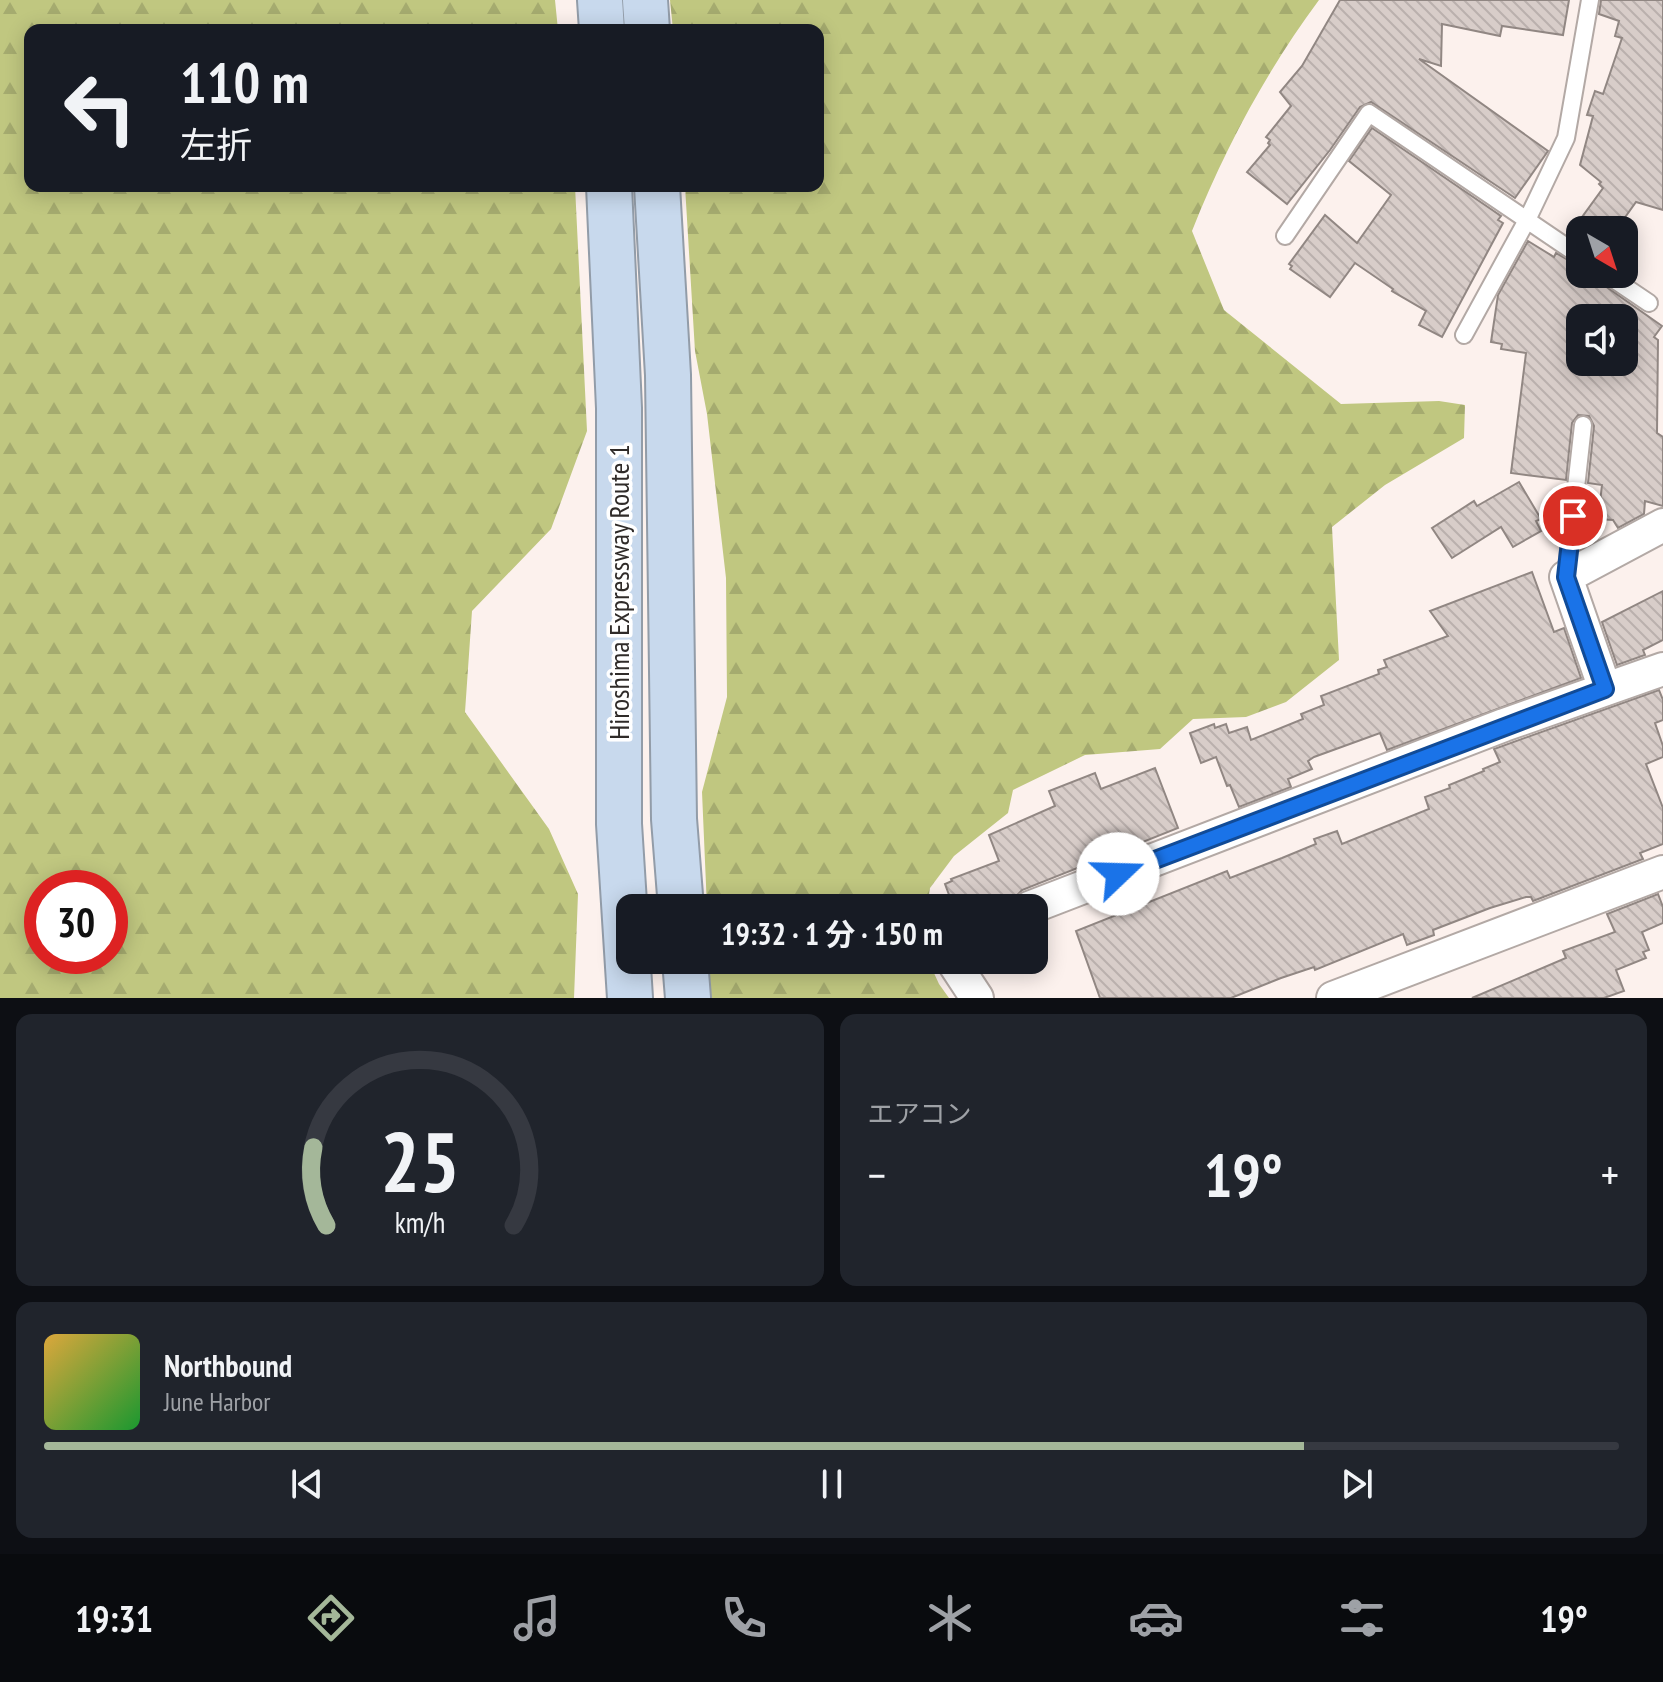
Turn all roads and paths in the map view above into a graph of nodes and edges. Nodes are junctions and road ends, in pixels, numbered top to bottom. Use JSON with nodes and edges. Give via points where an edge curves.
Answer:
{"nodes":[{"id":1,"x":600,"y":0,"type":"edge"},
{"id":2,"x":645,"y":0,"type":"edge"},
{"id":3,"x":1590,"y":0,"type":"edge"},
{"id":4,"x":602,"y":24,"type":"edge"},
{"id":5,"x":647,"y":24,"type":"edge"},
{"id":6,"x":609,"y":192,"type":"edge"},
{"id":7,"x":657,"y":192,"type":"edge"},
{"id":8,"x":1527,"y":220,"type":"junction"},
{"id":9,"x":1285,"y":236,"type":"dead end"},
{"id":10,"x":1566,"y":246,"type":"edge"},
{"id":11,"x":1627,"y":288,"type":"edge"},
{"id":12,"x":1649,"y":303,"type":"dead end"},
{"id":13,"x":1464,"y":335,"type":"dead end"},
{"id":14,"x":1583,"y":425,"type":"dead end"},
{"id":15,"x":1663,"y":525,"type":"edge"},
{"id":16,"x":1566,"y":577,"type":"junction"},
{"id":17,"x":1663,"y":669,"type":"edge"},
{"id":18,"x":1605,"y":689,"type":"junction"},
{"id":19,"x":1663,"y":872,"type":"edge"},
{"id":20,"x":680,"y":894,"type":"edge"},
{"id":21,"x":1048,"y":901,"type":"edge"},
{"id":22,"x":686,"y":974,"type":"edge"},
{"id":23,"x":961,"y":974,"type":"edge"},
{"id":24,"x":630,"y":998,"type":"edge"},
{"id":25,"x":688,"y":998,"type":"edge"},
{"id":26,"x":977,"y":998,"type":"edge"},
{"id":27,"x":1333,"y":998,"type":"edge"}],
"edges":[{"from":1,"to":4,"type":"highway"},
{"from":2,"to":5,"type":"highway"},
{"from":3,"to":8,"type":"lane","via":[[1566,138]]},
{"from":6,"to":24,"type":"highway","name":"Hiroshima Expressway Route 1","via":[[619,408],[619,824]]},
{"from":7,"to":20,"type":"highway","name":"Hiroshima Expressway Route 1","via":[[668,375],[674,819]]},
{"from":8,"to":9,"type":"lane","via":[[1369,113]]},
{"from":8,"to":10,"type":"lane"},
{"from":8,"to":13,"type":"lane"},
{"from":11,"to":12,"type":"lane"},
{"from":14,"to":16,"type":"lane"},
{"from":15,"to":16,"type":"street"},
{"from":16,"to":18,"type":"street"},
{"from":17,"to":18,"type":"street"},
{"from":18,"to":21,"type":"street"},
{"from":19,"to":27,"type":"street"},
{"from":22,"to":25,"type":"highway"},
{"from":23,"to":26,"type":"street"}]}
